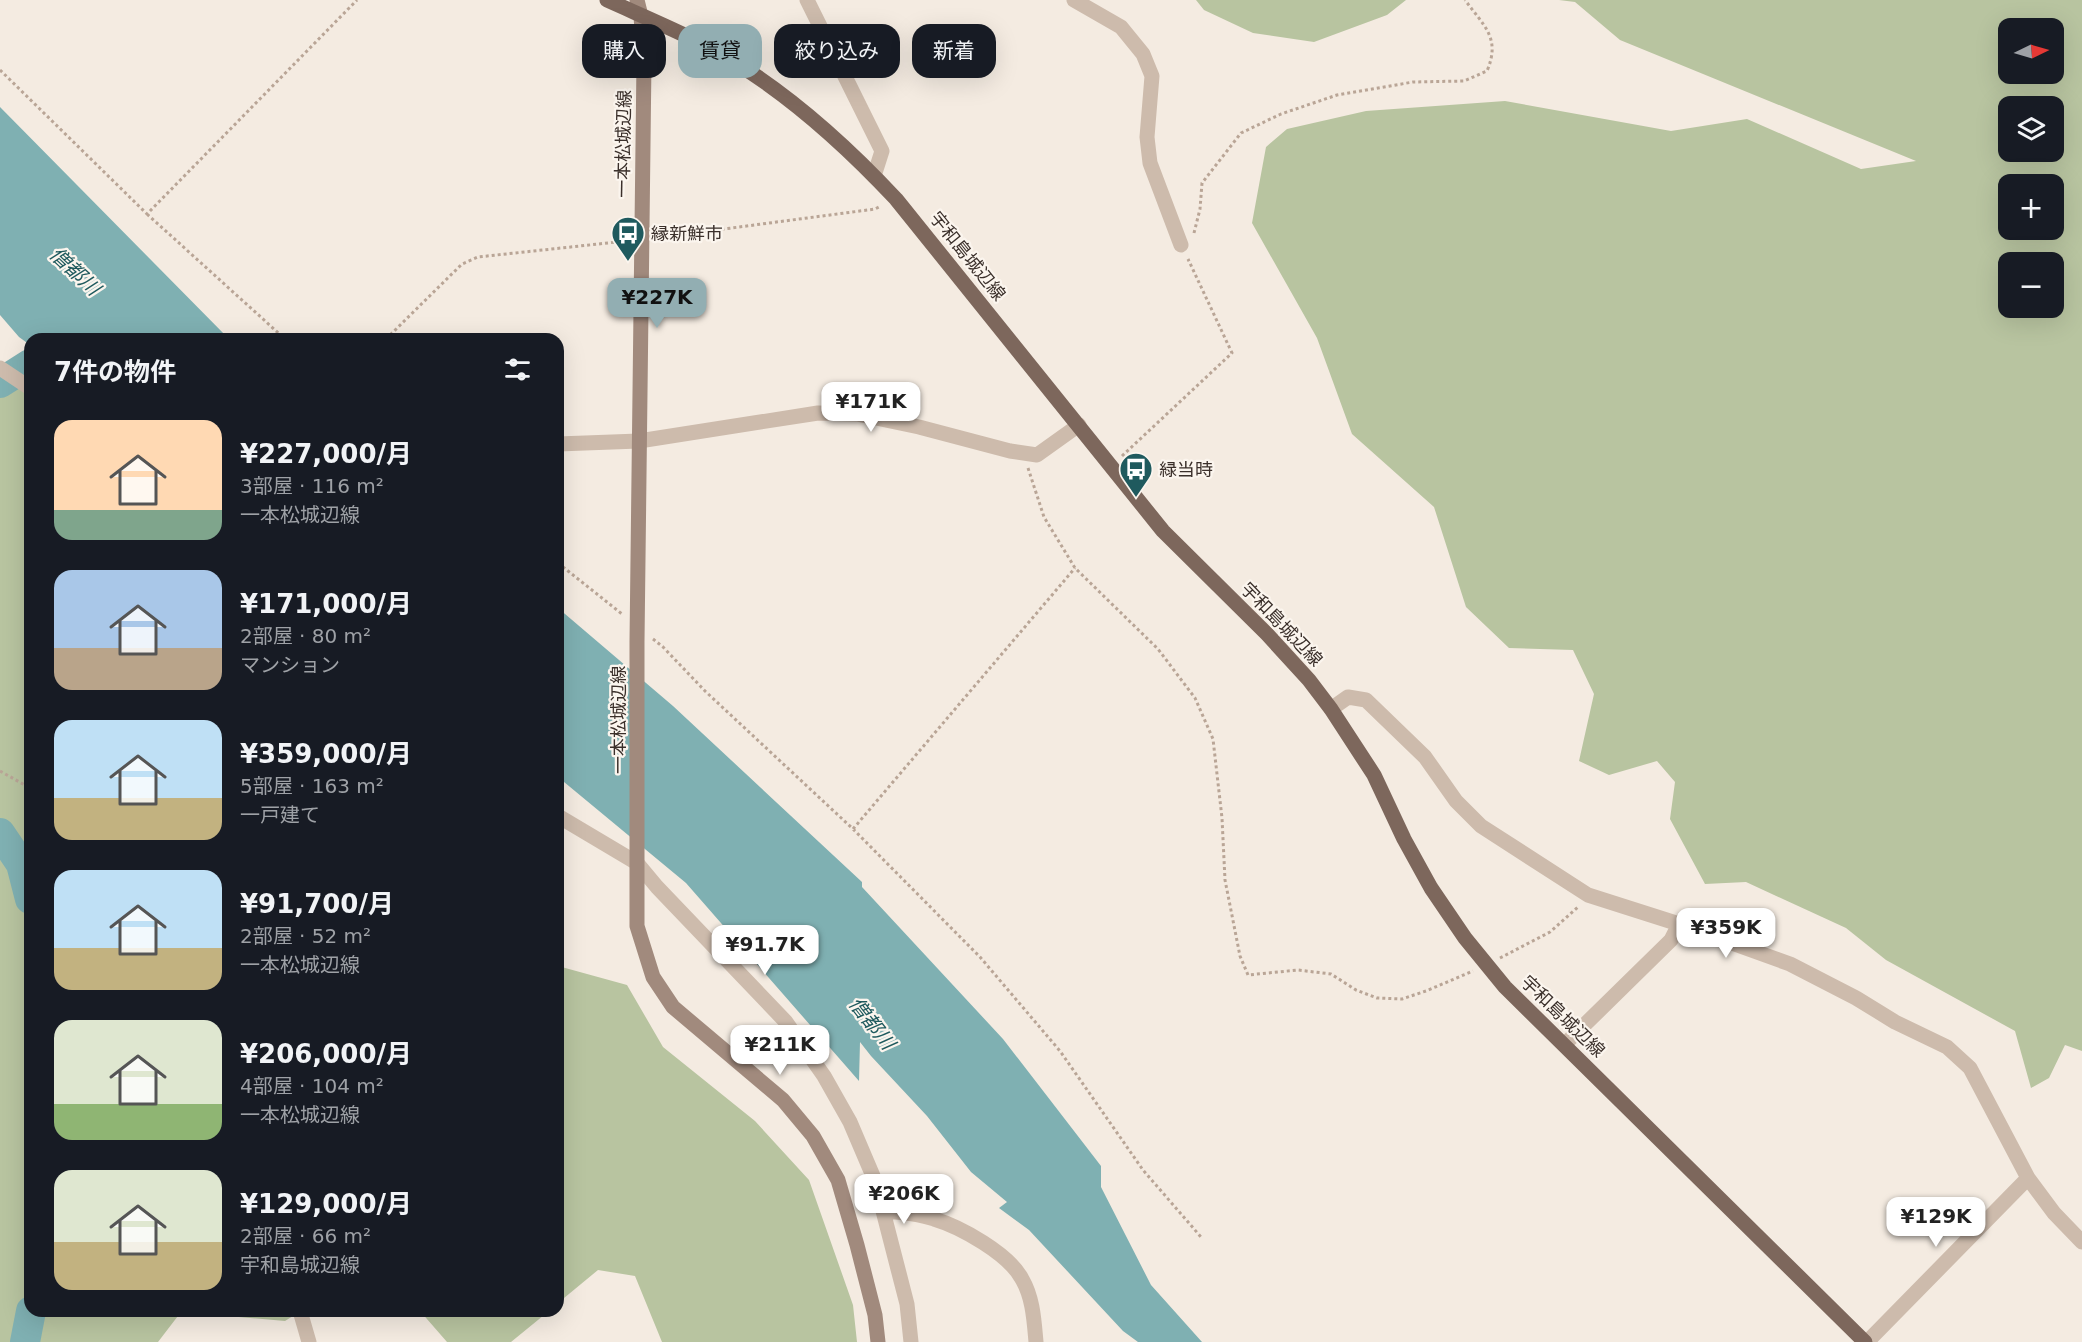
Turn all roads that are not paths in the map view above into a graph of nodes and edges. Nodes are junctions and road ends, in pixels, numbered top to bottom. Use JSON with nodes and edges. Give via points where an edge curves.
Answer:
{"nodes":[{"id":1,"x":607,"y":0,"type":"edge"},
{"id":2,"x":637,"y":0,"type":"edge"},
{"id":3,"x":807,"y":0,"type":"edge"},
{"id":4,"x":1074,"y":0,"type":"edge"},
{"id":5,"x":641,"y":16,"type":"junction"},
{"id":6,"x":874,"y":176,"type":"junction"},
{"id":7,"x":1181,"y":245,"type":"road end"},
{"id":8,"x":0,"y":368,"type":"edge"},
{"id":9,"x":24,"y":384,"type":"edge"},
{"id":10,"x":1079,"y":425,"type":"junction"},
{"id":11,"x":639,"y":441,"type":"junction"},
{"id":12,"x":564,"y":444,"type":"edge"},
{"id":13,"x":1331,"y":709,"type":"junction"},
{"id":14,"x":564,"y":820,"type":"edge"},
{"id":15,"x":638,"y":863,"type":"junction"},
{"id":16,"x":1679,"y":924,"type":"junction"},
{"id":17,"x":1565,"y":1044,"type":"junction"},
{"id":18,"x":2028,"y":1178,"type":"junction"},
{"id":19,"x":884,"y":1211,"type":"junction"},
{"id":20,"x":2082,"y":1242,"type":"edge"},
{"id":21,"x":302,"y":1317,"type":"edge"},
{"id":22,"x":309,"y":1342,"type":"edge"},
{"id":23,"x":878,"y":1342,"type":"edge"},
{"id":24,"x":911,"y":1342,"type":"edge"},
{"id":25,"x":1036,"y":1342,"type":"edge"},
{"id":26,"x":1866,"y":1342,"type":"edge"}],
"edges":[{"from":1,"to":5,"type":"main road","name":"宇和島城辺線"},
{"from":2,"to":5,"type":"main road","name":"一本松城辺線"},
{"from":3,"to":6,"type":"street","via":[[882,151]]},
{"from":4,"to":7,"type":"street","via":[[1121,27],[1143,54],[1152,76],[1147,137],[1150,163]]},
{"from":5,"to":6,"type":"main road","name":"宇和島城辺線","via":[[700,42],[752,73],[807,113]]},
{"from":5,"to":11,"type":"main road","name":"一本松城辺線","via":[[644,61]]},
{"from":6,"to":10,"type":"main road","name":"宇和島城辺線"},
{"from":8,"to":9,"type":"street"},
{"from":10,"to":11,"type":"street","via":[[1036,454],[1010,452],[857,414],[818,413]]},
{"from":10,"to":13,"type":"main road","name":"宇和島城辺線","via":[[1163,531],[1267,634]]},
{"from":11,"to":12,"type":"street"},
{"from":11,"to":15,"type":"main road","name":"一本松城辺線"},
{"from":13,"to":16,"type":"street","via":[[1348,697],[1366,700],[1425,757],[1456,801],[1481,826],[1588,895]]},
{"from":13,"to":17,"type":"main road","name":"宇和島城辺線","via":[[1374,775],[1431,888],[1465,938],[1505,987]]},
{"from":14,"to":15,"type":"street"},
{"from":15,"to":19,"type":"street","via":[[786,1022],[850,1122]]},
{"from":15,"to":23,"type":"main road","name":"一本松城辺線","via":[[637,926],[653,977],[673,1007],[783,1100],[813,1136],[838,1180],[872,1303]]},
{"from":16,"to":17,"type":"street","via":[[1671,940]]},
{"from":16,"to":18,"type":"street","via":[[1790,964],[1947,1047],[1970,1068]]},
{"from":17,"to":26,"type":"main road","name":"宇和島城辺線"},
{"from":18,"to":20,"type":"street"},
{"from":18,"to":26,"type":"street"},
{"from":19,"to":24,"type":"street","via":[[907,1304]]},
{"from":19,"to":25,"type":"street","via":[[934,1219],[972,1236],[1008,1262],[1022,1277],[1031,1300]]},
{"from":21,"to":22,"type":"street"}]}
